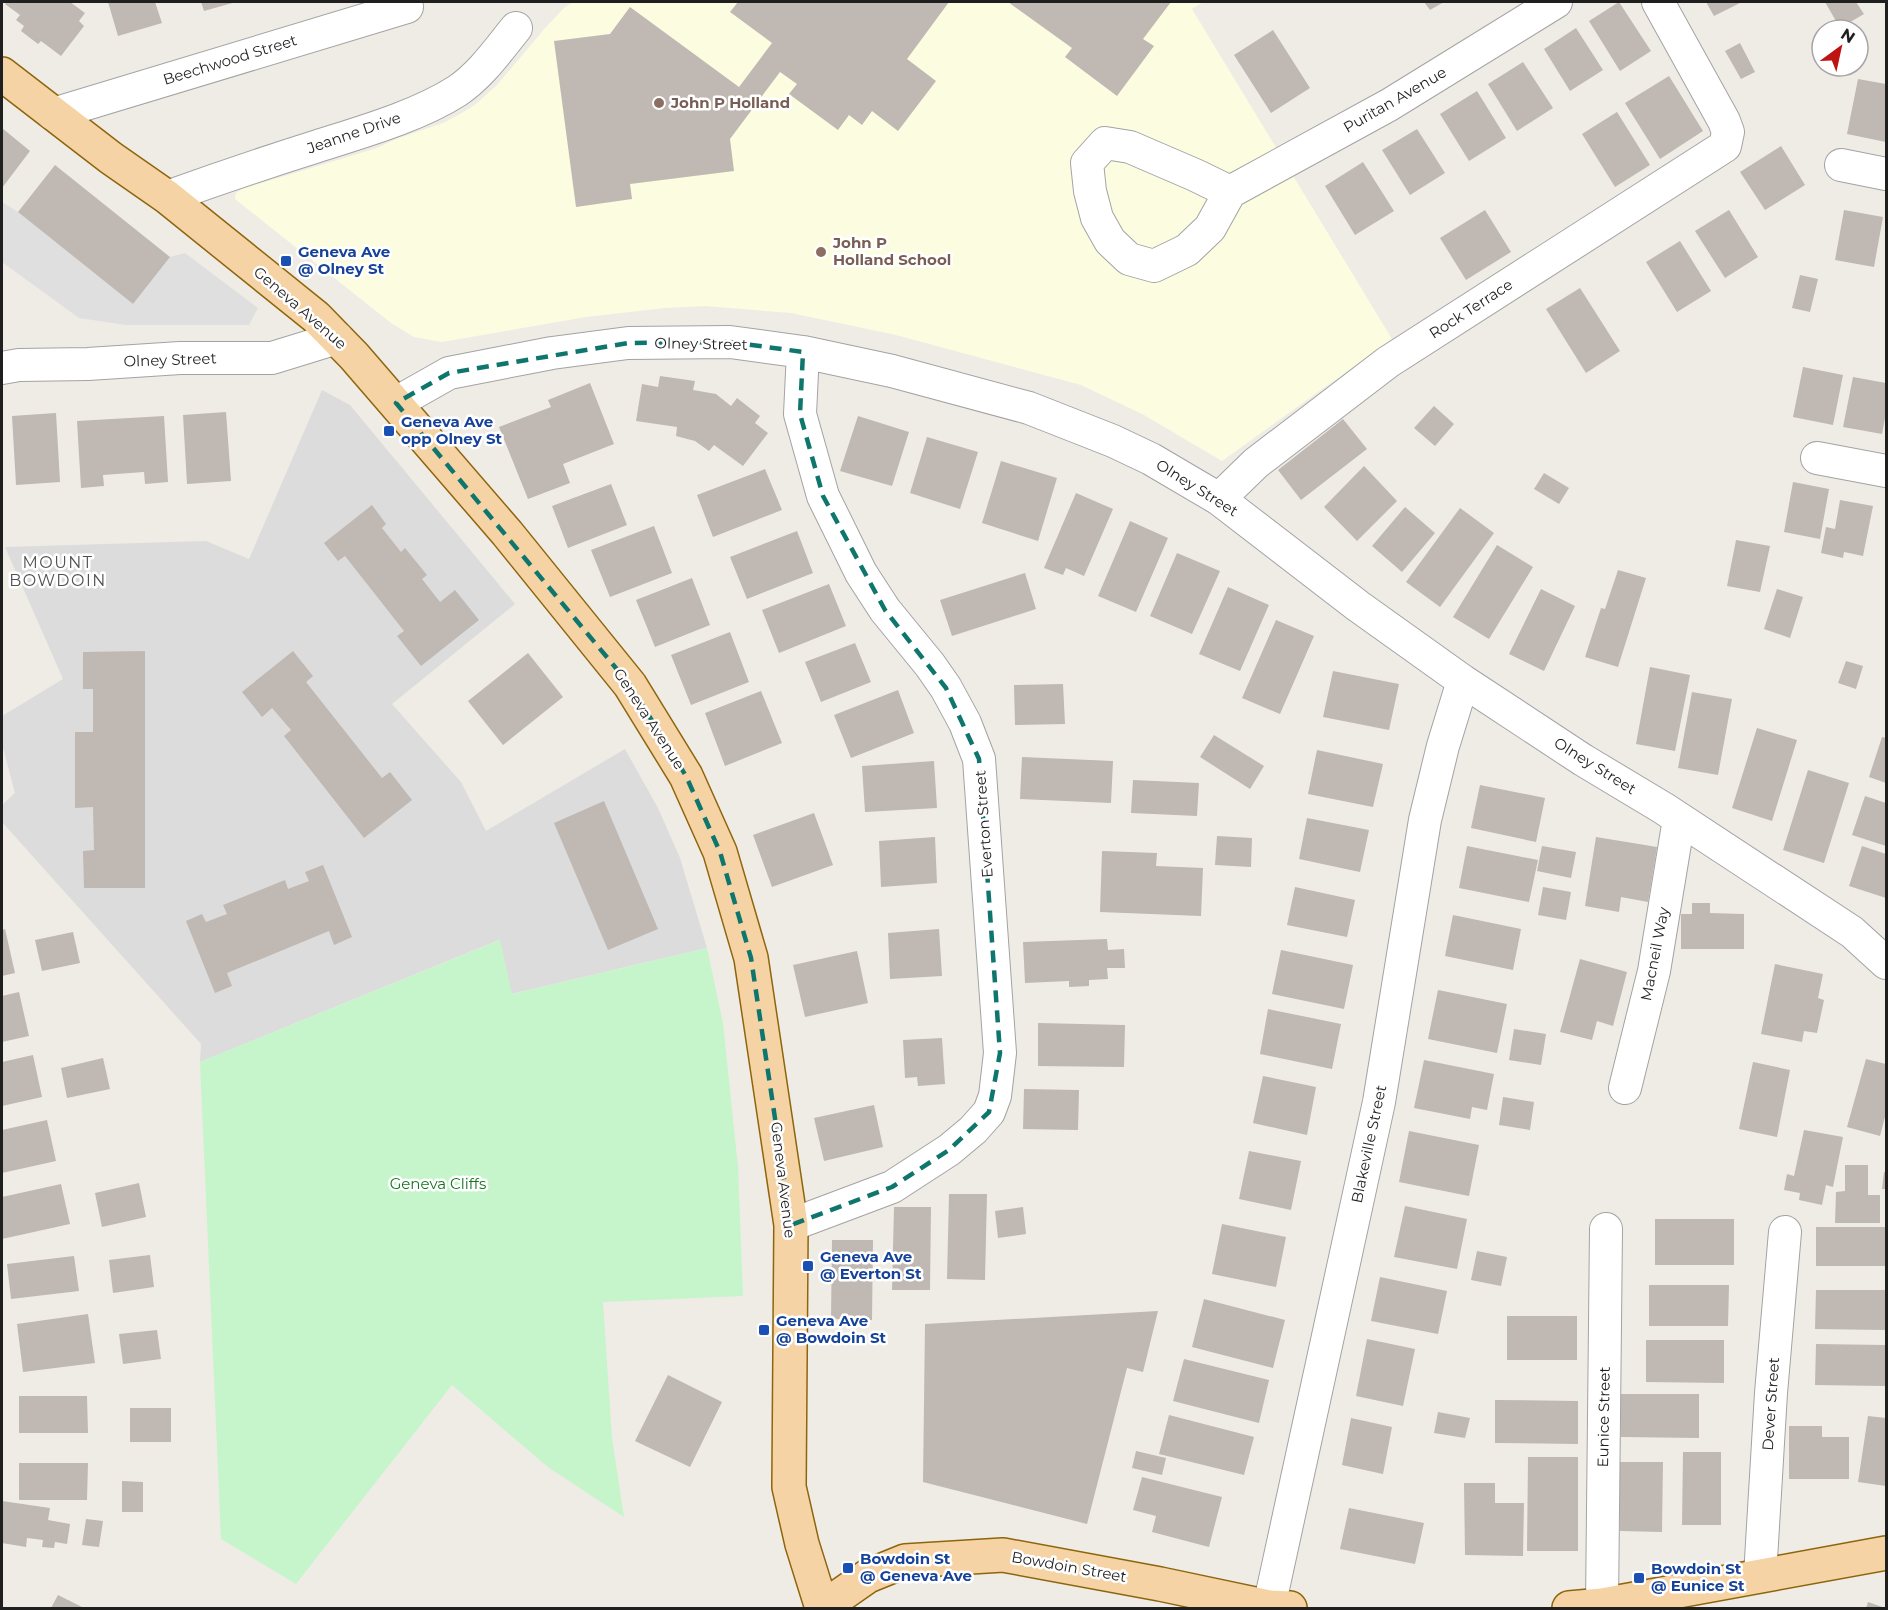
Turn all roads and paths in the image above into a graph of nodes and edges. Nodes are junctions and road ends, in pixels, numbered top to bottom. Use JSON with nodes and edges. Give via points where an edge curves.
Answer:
{"nodes":[{"id":1,"x":1556,"y":2,"type":"edge"},
{"id":2,"x":1658,"y":2,"type":"edge"},
{"id":3,"x":407,"y":7,"type":"dead end"},
{"id":4,"x":516,"y":28,"type":"dead end"},
{"id":5,"x":2,"y":74,"type":"edge"},
{"id":6,"x":53,"y":114,"type":"junction"},
{"id":7,"x":1841,"y":165,"type":"dead end"},
{"id":8,"x":1887,"y":174,"type":"edge"},
{"id":9,"x":1230,"y":192,"type":"junction"},
{"id":10,"x":167,"y":197,"type":"junction"},
{"id":11,"x":337,"y":338,"type":"junction"},
{"id":12,"x":803,"y":352,"type":"junction"},
{"id":13,"x":2,"y":368,"type":"edge"},
{"id":14,"x":396,"y":404,"type":"junction"},
{"id":15,"x":1817,"y":458,"type":"dead end"},
{"id":16,"x":1887,"y":471,"type":"edge"},
{"id":17,"x":1219,"y":499,"type":"junction"},
{"id":18,"x":1463,"y":681,"type":"junction"},
{"id":19,"x":1679,"y":819,"type":"junction"},
{"id":20,"x":1887,"y":963,"type":"edge"},
{"id":21,"x":1625,"y":1088,"type":"dead end"},
{"id":22,"x":791,"y":1225,"type":"junction"},
{"id":23,"x":1606,"y":1229,"type":"dead end"},
{"id":24,"x":1785,"y":1232,"type":"dead end"},
{"id":25,"x":1887,"y":1553,"type":"edge"},
{"id":26,"x":1760,"y":1576,"type":"junction"},
{"id":27,"x":1602,"y":1605,"type":"junction"},
{"id":28,"x":822,"y":1608,"type":"edge"},
{"id":29,"x":1280,"y":1608,"type":"edge"},
{"id":30,"x":1569,"y":1608,"type":"edge"}],
"edges":[{"from":1,"to":9,"type":"street","name":"Puritan Avenue","via":[[1389,105]]},
{"from":2,"to":17,"type":"street","name":"Rock Terrace","via":[[1719,110],[1728,132],[1725,146],[1389,362],[1256,463]]},
{"from":3,"to":6,"type":"street","name":"Beechwood Street"},
{"from":4,"to":10,"type":"street","name":"Jeanne Drive","via":[[458,90],[428,106]]},
{"from":5,"to":6,"type":"main road","name":"Geneva Avenue"},
{"from":6,"to":10,"type":"main road","name":"Geneva Avenue"},
{"from":7,"to":8,"type":"street"},
{"from":9,"to":9,"type":"street","via":[[1130,147],[1105,143],[1087,163],[1097,218],[1110,242],[1129,259],[1154,266],[1187,250],[1210,228]]},
{"from":10,"to":11,"type":"main road","name":"Geneva Avenue"},
{"from":11,"to":13,"type":"street","name":"Olney Street","via":[[272,358],[180,358]]},
{"from":11,"to":14,"type":"main road","name":"Geneva Avenue"},
{"from":12,"to":14,"type":"street","name":"Olney Street","via":[[730,342],[628,343],[563,351],[449,373]]},
{"from":12,"to":17,"type":"street","name":"Olney Street","via":[[1029,408],[1152,459]]},
{"from":12,"to":22,"type":"street","name":"Everton Street","via":[[800,414],[823,496],[867,582],[946,688],[979,759],[1000,1053],[989,1112],[949,1150],[892,1187]]},
{"from":14,"to":22,"type":"main road","name":"Geneva Avenue","via":[[630,685],[686,776],[720,852],[751,958]]},
{"from":15,"to":16,"type":"street"},
{"from":17,"to":18,"type":"street","name":"Olney Street"},
{"from":18,"to":19,"type":"street","name":"Olney Street"},
{"from":18,"to":29,"type":"street","name":"Blakeville Street","via":[[1425,820],[1379,1102]]},
{"from":19,"to":20,"type":"street","name":"Olney Street","via":[[1852,932]]},
{"from":19,"to":21,"type":"street","name":"Macneil Way","via":[[1654,971]]},
{"from":22,"to":28,"type":"main road","name":"Geneva Avenue","via":[[789,1487]]},
{"from":23,"to":27,"type":"street","name":"Eunice Street"},
{"from":24,"to":26,"type":"street","name":"Dever Street"},
{"from":25,"to":26,"type":"main road"},
{"from":26,"to":27,"type":"main road"},
{"from":27,"to":30,"type":"main road"},
{"from":28,"to":29,"type":"main road","name":"Bowdoin Street","via":[[868,1576],[905,1561],[1003,1555]]}]}
